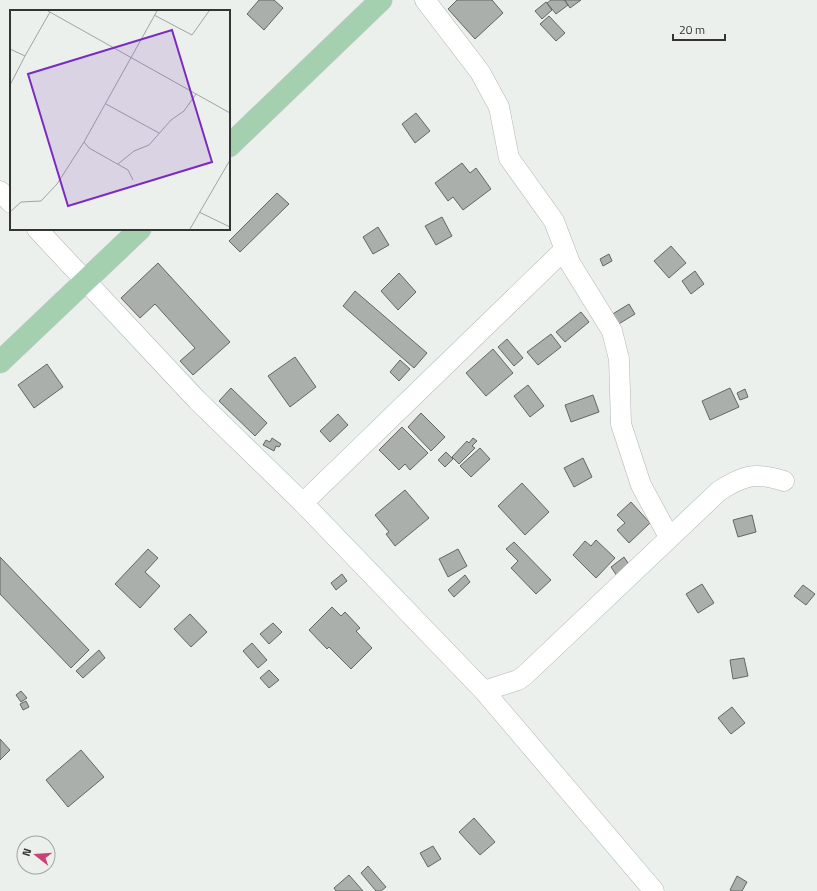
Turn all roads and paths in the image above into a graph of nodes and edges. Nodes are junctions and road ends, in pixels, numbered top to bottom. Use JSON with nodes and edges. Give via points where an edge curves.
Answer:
{"nodes":[{"id":1,"x":381,"y":0,"type":"edge"},
{"id":2,"x":425,"y":0,"type":"edge"},
{"id":3,"x":230,"y":145,"type":"edge"},
{"id":4,"x":0,"y":191,"type":"edge"},
{"id":5,"x":10,"y":202,"type":"edge"},
{"id":6,"x":37,"y":230,"type":"edge"},
{"id":7,"x":139,"y":230,"type":"edge"},
{"id":8,"x":564,"y":250,"type":"junction"},
{"id":9,"x":84,"y":281,"type":"junction"},
{"id":10,"x":0,"y":362,"type":"edge"},
{"id":11,"x":784,"y":480,"type":"dead end"},
{"id":12,"x":303,"y":503,"type":"junction"},
{"id":13,"x":669,"y":537,"type":"junction"},
{"id":14,"x":484,"y":691,"type":"junction"},
{"id":15,"x":654,"y":891,"type":"edge"}],
"edges":[{"from":1,"to":3,"type":"main road"},
{"from":2,"to":8,"type":"street","via":[[480,72],[499,107],[509,158],[554,221]]},
{"from":4,"to":5,"type":"street"},
{"from":6,"to":9,"type":"street"},
{"from":7,"to":9,"type":"main road"},
{"from":8,"to":12,"type":"street"},
{"from":8,"to":13,"type":"street","via":[[577,276],[612,331],[619,359],[621,424],[641,484]]},
{"from":9,"to":10,"type":"main road"},
{"from":9,"to":12,"type":"street","via":[[197,400]]},
{"from":11,"to":13,"type":"street","via":[[765,475],[747,476],[732,483],[719,491]]},
{"from":12,"to":14,"type":"street"},
{"from":13,"to":14,"type":"street","via":[[525,675],[518,680]]},
{"from":14,"to":15,"type":"street"}]}
